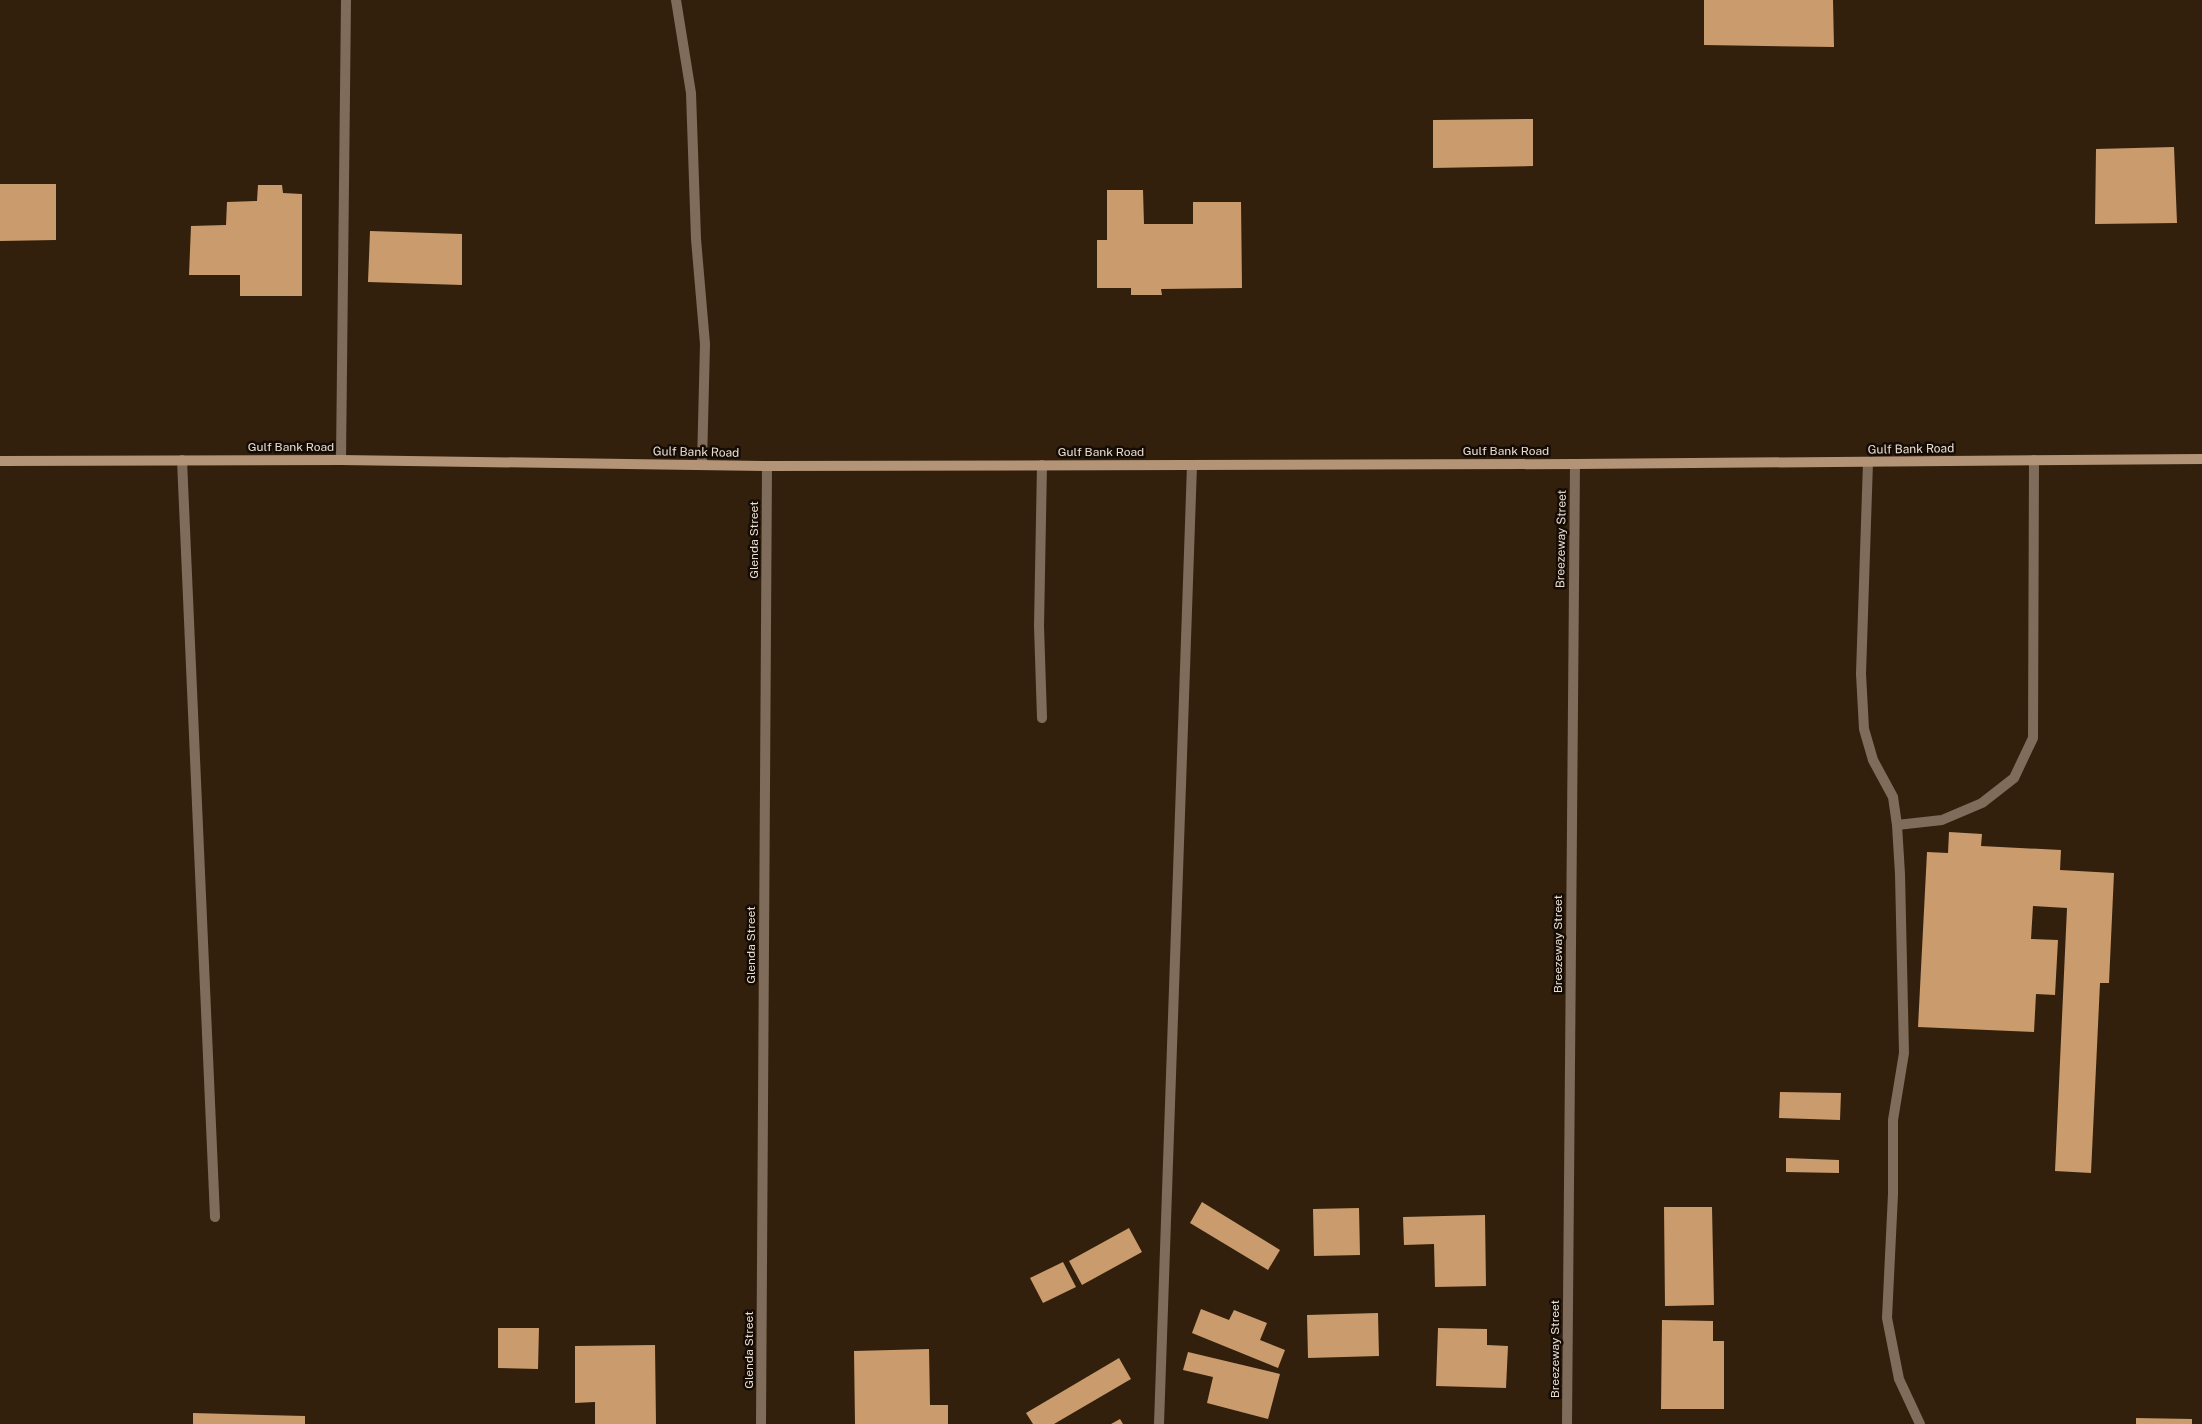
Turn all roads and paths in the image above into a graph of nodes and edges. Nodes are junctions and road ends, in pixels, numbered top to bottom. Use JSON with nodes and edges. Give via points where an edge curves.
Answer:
{"nodes":[{"id":1,"x":346,"y":0,"type":"edge"},
{"id":2,"x":676,"y":0,"type":"edge"},
{"id":3,"x":2202,"y":459,"type":"edge"},
{"id":4,"x":182,"y":460,"type":"junction"},
{"id":5,"x":341,"y":460,"type":"junction"},
{"id":6,"x":2034,"y":460,"type":"junction"},
{"id":7,"x":0,"y":461,"type":"edge"},
{"id":8,"x":1868,"y":462,"type":"junction"},
{"id":9,"x":702,"y":464,"type":"junction"},
{"id":10,"x":1575,"y":464,"type":"junction"},
{"id":11,"x":1042,"y":465,"type":"junction"},
{"id":12,"x":1192,"y":465,"type":"junction"},
{"id":13,"x":767,"y":466,"type":"junction"},
{"id":14,"x":1042,"y":718,"type":"dead end"},
{"id":15,"x":1897,"y":825,"type":"junction"},
{"id":16,"x":215,"y":1217,"type":"dead end"},
{"id":17,"x":761,"y":1424,"type":"edge"},
{"id":18,"x":1159,"y":1424,"type":"edge"},
{"id":19,"x":1567,"y":1424,"type":"edge"},
{"id":20,"x":1920,"y":1424,"type":"edge"}],
"edges":[{"from":1,"to":5,"type":"street"},
{"from":2,"to":9,"type":"street","via":[[691,93],[696,239],[705,344]]},
{"from":3,"to":6,"type":"main road","name":"Gulf Bank Road"},
{"from":4,"to":5,"type":"main road","name":"Gulf Bank Road"},
{"from":4,"to":7,"type":"main road","name":"Gulf Bank Road"},
{"from":4,"to":16,"type":"street"},
{"from":5,"to":9,"type":"main road","name":"Gulf Bank Road"},
{"from":6,"to":8,"type":"main road","name":"Gulf Bank Road"},
{"from":6,"to":15,"type":"street","via":[[2033,738],[2014,778],[1982,802],[1942,820]]},
{"from":8,"to":10,"type":"main road","name":"Gulf Bank Road"},
{"from":8,"to":15,"type":"street","via":[[1861,674],[1864,729],[1873,760],[1893,797]]},
{"from":9,"to":13,"type":"main road","name":"Gulf Bank Road"},
{"from":10,"to":12,"type":"main road","name":"Gulf Bank Road"},
{"from":10,"to":19,"type":"street","name":"Breezeway Street"},
{"from":11,"to":12,"type":"main road","name":"Gulf Bank Road"},
{"from":11,"to":13,"type":"main road","name":"Gulf Bank Road"},
{"from":11,"to":14,"type":"street","via":[[1039,626]]},
{"from":12,"to":18,"type":"street"},
{"from":13,"to":17,"type":"street","name":"Glenda Street"},
{"from":15,"to":20,"type":"street","via":[[1904,1054],[1893,1120],[1887,1318],[1899,1378]]}]}
